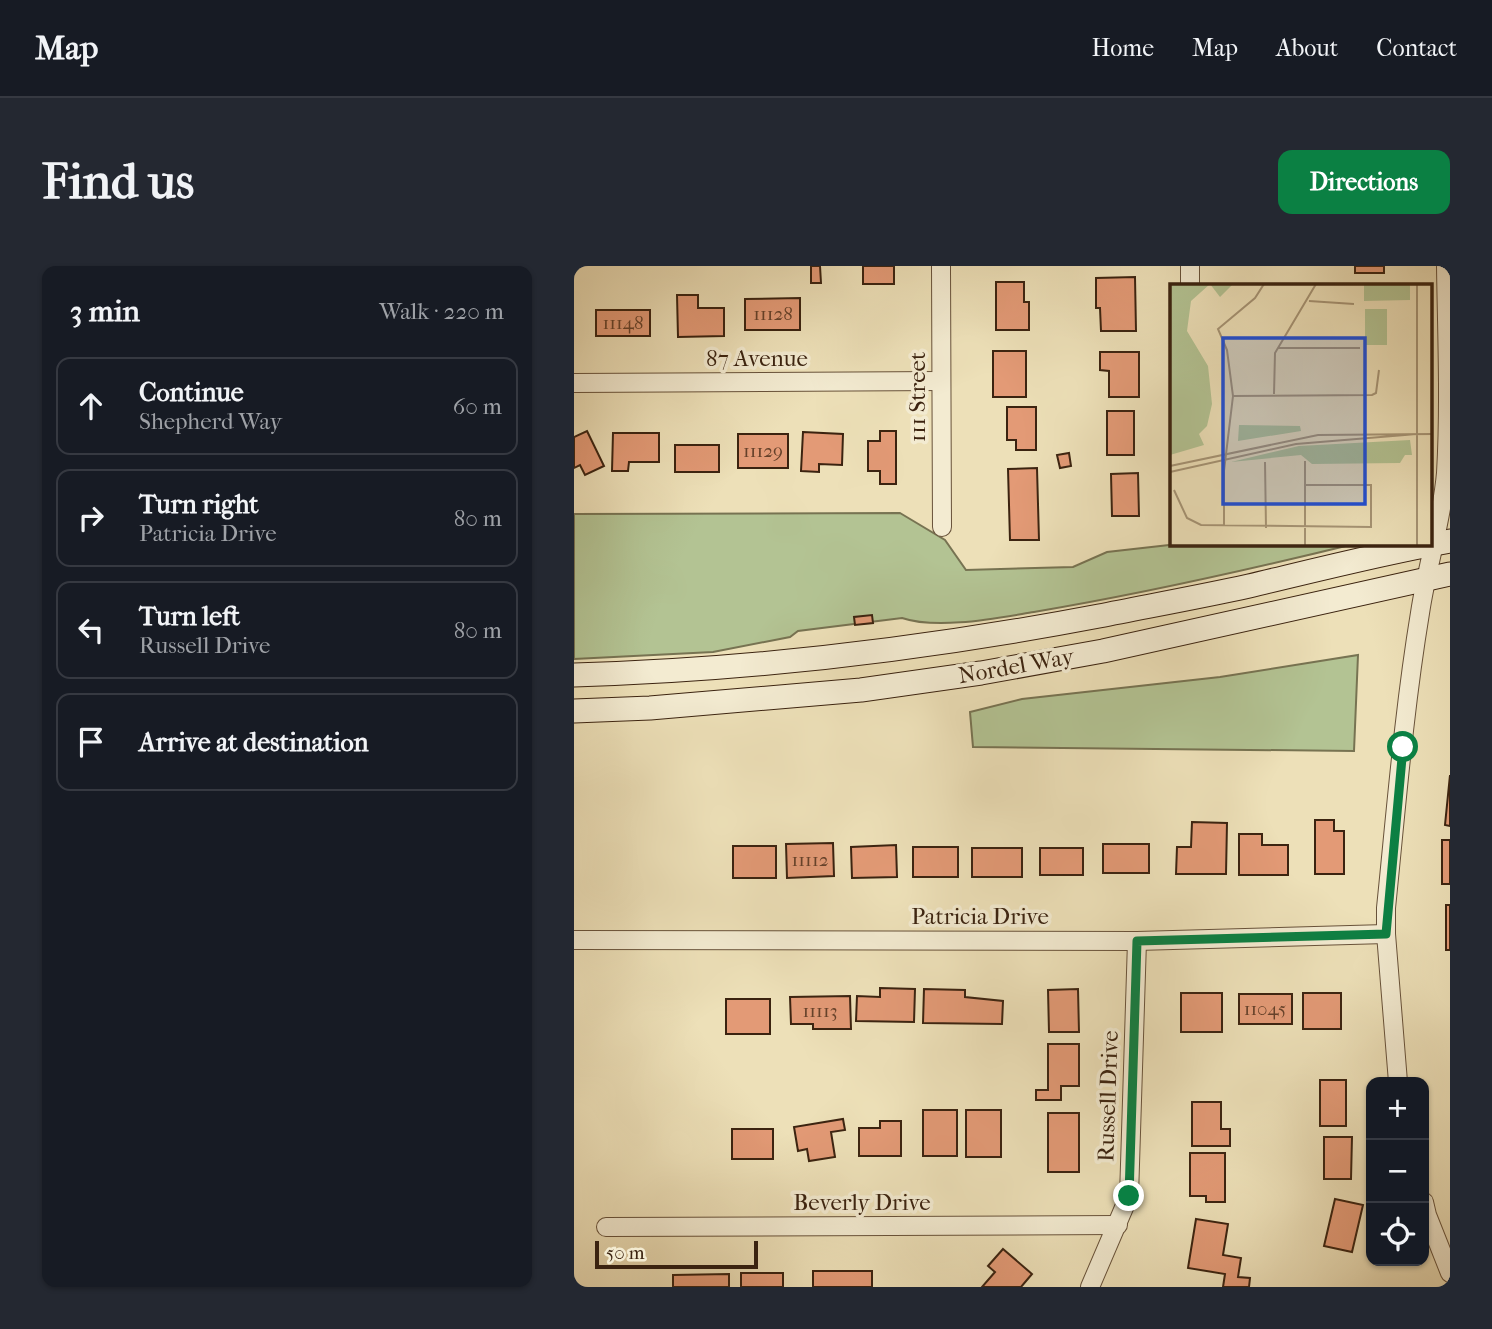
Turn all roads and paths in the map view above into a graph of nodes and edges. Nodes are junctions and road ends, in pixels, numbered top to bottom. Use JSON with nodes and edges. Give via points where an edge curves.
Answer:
{"nodes":[{"id":1,"x":941,"y":266,"type":"edge"},
{"id":2,"x":1190,"y":266,"type":"edge"},
{"id":3,"x":1446,"y":266,"type":"edge"},
{"id":4,"x":1190,"y":284,"type":"edge"},
{"id":5,"x":941,"y":382,"type":"junction"},
{"id":6,"x":574,"y":383,"type":"edge"},
{"id":7,"x":942,"y":527,"type":"dead end"},
{"id":8,"x":1442,"y":542,"type":"edge"},
{"id":9,"x":1422,"y":546,"type":"edge"},
{"id":10,"x":1450,"y":573,"type":"edge"},
{"id":11,"x":1427,"y":578,"type":"junction"},
{"id":12,"x":574,"y":675,"type":"edge"},
{"id":13,"x":574,"y":711,"type":"edge"},
{"id":14,"x":1386,"y":934,"type":"junction"},
{"id":15,"x":574,"y":940,"type":"edge"},
{"id":16,"x":1137,"y":941,"type":"junction"},
{"id":17,"x":1398,"y":1077,"type":"edge"},
{"id":18,"x":1424,"y":1203,"type":"edge"},
{"id":19,"x":1118,"y":1226,"type":"junction"},
{"id":20,"x":606,"y":1227,"type":"dead end"},
{"id":21,"x":1450,"y":1273,"type":"edge"},
{"id":22,"x":1090,"y":1287,"type":"edge"}],
"edges":[{"from":1,"to":5,"type":"street","name":"111 Street"},
{"from":2,"to":4,"type":"street"},
{"from":3,"to":8,"type":"street","via":[[1447,459]]},
{"from":5,"to":6,"type":"street","name":"87 Avenue"},
{"from":5,"to":7,"type":"street","name":"111 Street"},
{"from":8,"to":11,"type":"street"},
{"from":9,"to":12,"type":"main road","name":"Nordel Way","via":[[1248,586],[1002,633],[829,658]]},
{"from":10,"to":11,"type":"main road","name":"Nordel Way"},
{"from":11,"to":13,"type":"main road","name":"Nordel Way","via":[[1103,651],[981,673],[861,690]]},
{"from":11,"to":14,"type":"street","via":[[1403,747]]},
{"from":14,"to":16,"type":"street","name":"Patricia Drive"},
{"from":14,"to":17,"type":"street"},
{"from":15,"to":16,"type":"street","name":"Patricia Drive"},
{"from":16,"to":19,"type":"street","name":"Russell Drive","via":[[1129,1196]]},
{"from":18,"to":21,"type":"street"},
{"from":19,"to":20,"type":"street","name":"Beverly Drive"},
{"from":19,"to":22,"type":"street","name":"Russell Drive"}]}
